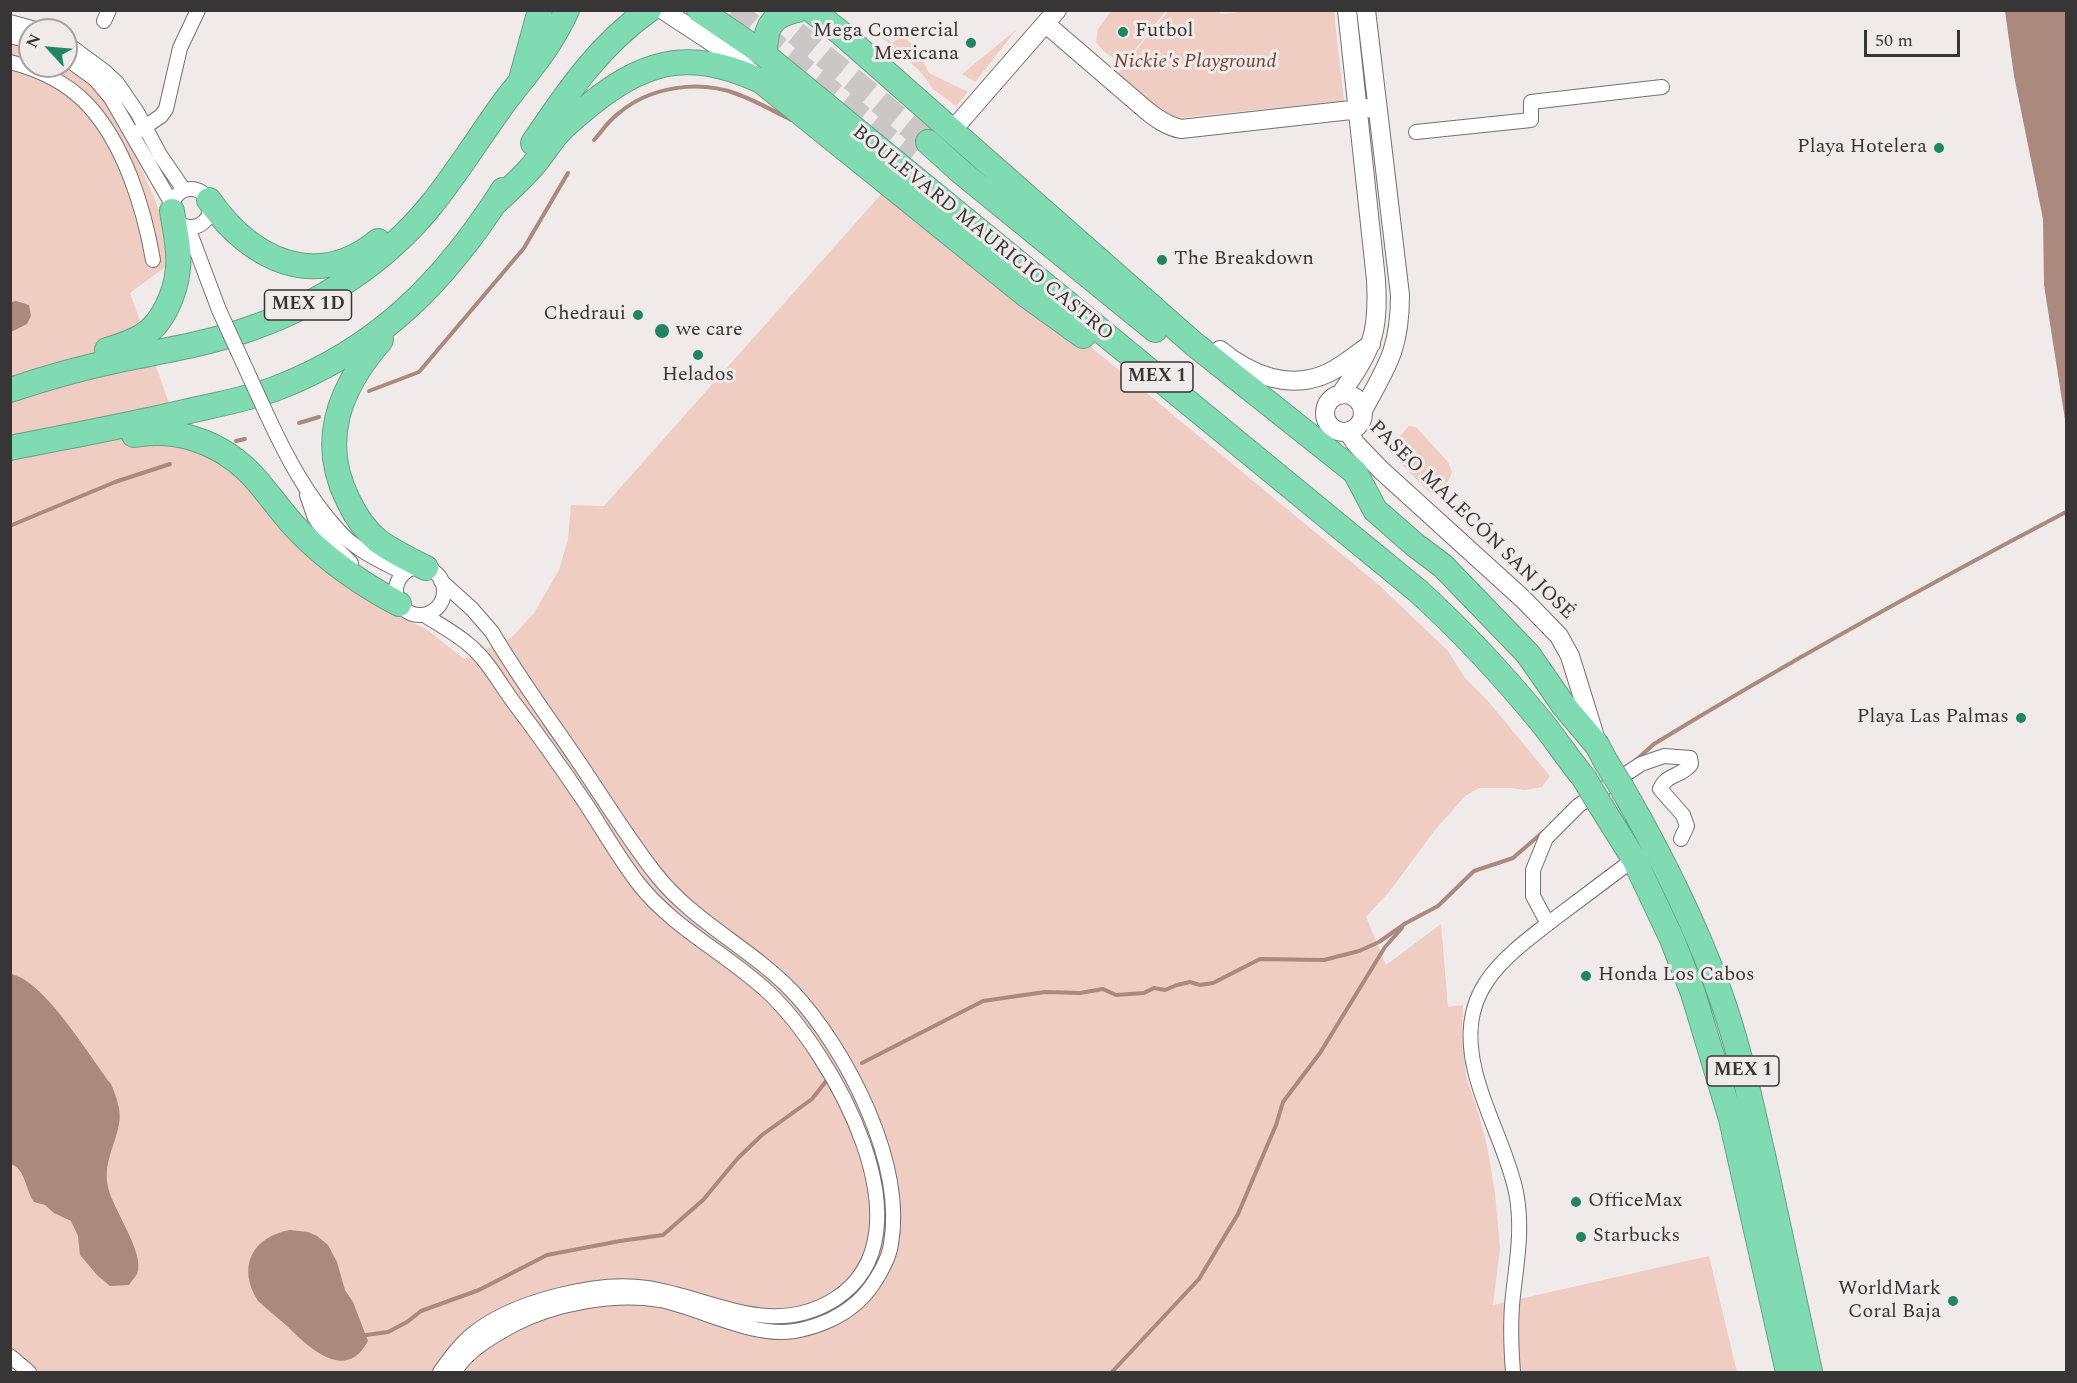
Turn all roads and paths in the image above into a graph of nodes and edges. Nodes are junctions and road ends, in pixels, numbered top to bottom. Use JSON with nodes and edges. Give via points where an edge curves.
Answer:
{"nodes":[{"id":1,"x":198,"y":10,"type":"edge"},
{"id":2,"x":540,"y":10,"type":"edge"},
{"id":3,"x":567,"y":10,"type":"edge"},
{"id":4,"x":649,"y":10,"type":"edge"},
{"id":5,"x":663,"y":10,"type":"edge"},
{"id":6,"x":699,"y":10,"type":"edge"},
{"id":7,"x":797,"y":10,"type":"edge"},
{"id":8,"x":811,"y":10,"type":"edge"},
{"id":9,"x":825,"y":10,"type":"edge"},
{"id":10,"x":1347,"y":10,"type":"edge"},
{"id":11,"x":1366,"y":10,"type":"edge"},
{"id":12,"x":1052,"y":17,"type":"edge"},
{"id":13,"x":78,"y":52,"type":"edge"},
{"id":14,"x":765,"y":55,"type":"junction"},
{"id":15,"x":10,"y":62,"type":"edge"},
{"id":16,"x":78,"y":66,"type":"edge"},
{"id":17,"x":761,"y":81,"type":"junction"},
{"id":18,"x":520,"y":84,"type":"junction"},
{"id":19,"x":111,"y":87,"type":"junction"},
{"id":20,"x":1662,"y":87,"type":"dead end"},
{"id":21,"x":86,"y":104,"type":"junction"},
{"id":22,"x":1377,"y":106,"type":"junction"},
{"id":23,"x":1358,"y":110,"type":"junction"},
{"id":24,"x":957,"y":124,"type":"junction"},
{"id":25,"x":146,"y":128,"type":"junction"},
{"id":26,"x":1416,"y":132,"type":"dead end"},
{"id":27,"x":133,"y":134,"type":"junction"},
{"id":28,"x":456,"y":172,"type":"junction"},
{"id":29,"x":184,"y":190,"type":"junction"},
{"id":30,"x":494,"y":204,"type":"junction"},
{"id":31,"x":210,"y":208,"type":"junction"},
{"id":32,"x":176,"y":214,"type":"junction"},
{"id":33,"x":153,"y":260,"type":"dead end"},
{"id":34,"x":202,"y":262,"type":"junction"},
{"id":35,"x":1134,"y":277,"type":"junction"},
{"id":36,"x":414,"y":303,"type":"junction"},
{"id":37,"x":1194,"y":344,"type":"junction"},
{"id":38,"x":1371,"y":344,"type":"junction"},
{"id":39,"x":10,"y":379,"type":"edge"},
{"id":40,"x":1163,"y":382,"type":"junction"},
{"id":41,"x":10,"y":390,"type":"edge"},
{"id":42,"x":1340,"y":395,"type":"junction"},
{"id":43,"x":1363,"y":410,"type":"junction"},
{"id":44,"x":1348,"y":432,"type":"junction"},
{"id":45,"x":10,"y":448,"type":"edge"},
{"id":46,"x":10,"y":459,"type":"edge"},
{"id":47,"x":303,"y":484,"type":"junction"},
{"id":48,"x":1375,"y":510,"type":"junction"},
{"id":49,"x":1345,"y":531,"type":"junction"},
{"id":50,"x":424,"y":574,"type":"junction"},
{"id":51,"x":398,"y":597,"type":"junction"},
{"id":52,"x":424,"y":615,"type":"junction"},
{"id":53,"x":541,"y":706,"type":"junction"},
{"id":54,"x":525,"y":717,"type":"junction"},
{"id":55,"x":1602,"y":754,"type":"junction"},
{"id":56,"x":1681,"y":838,"type":"dead end"},
{"id":57,"x":1634,"y":859,"type":"junction"},
{"id":58,"x":1548,"y":924,"type":"junction"},
{"id":59,"x":871,"y":1257,"type":"junction"},
{"id":60,"x":884,"y":1266,"type":"junction"},
{"id":61,"x":542,"y":1306,"type":"junction"},
{"id":62,"x":778,"y":1324,"type":"junction"},
{"id":63,"x":10,"y":1356,"type":"edge"},
{"id":64,"x":29,"y":1372,"type":"edge"},
{"id":65,"x":440,"y":1372,"type":"edge"},
{"id":66,"x":455,"y":1372,"type":"edge"},
{"id":67,"x":1513,"y":1372,"type":"edge"},
{"id":68,"x":1788,"y":1372,"type":"edge"},
{"id":69,"x":1810,"y":1372,"type":"edge"}],
"edges":[{"from":1,"to":25,"type":"street","via":[[180,48],[166,109]]},
{"from":2,"to":18,"type":"highway"},
{"from":3,"to":18,"type":"highway","number":"MEX 1D","via":[[552,41]]},
{"from":4,"to":30,"type":"highway","number":"MEX 1D","via":[[613,39],[586,68]]},
{"from":5,"to":17,"type":"street","via":[[734,56]]},
{"from":6,"to":14,"type":"highway","name":"BOULEVARD MAURICIO CASTRO","number":"MEX 1"},
{"from":7,"to":14,"type":"highway","via":[[773,21],[766,32]]},
{"from":8,"to":37,"type":"highway","name":"BOULEVARD MAURICIO CASTRO","number":"MEX 1"},
{"from":9,"to":24,"type":"street"},
{"from":10,"to":23,"type":"street"},
{"from":11,"to":22,"type":"street","name":"PASEO MALECÓN SAN JOSÉ"},
{"from":12,"to":23,"type":"street","via":[[1146,110],[1175,128]]},
{"from":12,"to":24,"type":"street"},
{"from":13,"to":19,"type":"street","via":[[96,65]]},
{"from":14,"to":40,"type":"highway","name":"BOULEVARD MAURICIO CASTRO","number":"MEX 1"},
{"from":15,"to":21,"type":"street","via":[[55,80]]},
{"from":16,"to":19,"type":"street"},
{"from":17,"to":30,"type":"highway","via":[[736,70],[699,62],[670,63],[623,79],[560,132]]},
{"from":17,"to":40,"type":"highway","via":[[1026,295],[1111,356]]},
{"from":18,"to":28,"type":"highway","number":"MEX 1D"},
{"from":19,"to":21,"type":"street"},
{"from":19,"to":25,"type":"street","via":[[128,98]]},
{"from":19,"to":27,"type":"street"},
{"from":20,"to":26,"type":"street","via":[[1530,102],[1531,120]]},
{"from":21,"to":33,"type":"street","via":[[129,175],[148,231]]},
{"from":22,"to":23,"type":"street"},
{"from":22,"to":43,"type":"street","name":"PASEO MALECÓN SAN JOSÉ","via":[[1400,319],[1393,354]]},
{"from":23,"to":38,"type":"street","via":[[1376,290]]},
{"from":24,"to":35,"type":"street"},
{"from":25,"to":27,"type":"street"},
{"from":25,"to":29,"type":"street"},
{"from":27,"to":32,"type":"street"},
{"from":28,"to":31,"type":"highway","via":[[372,246],[328,265],[295,264],[262,253]]},
{"from":28,"to":41,"type":"highway","number":"MEX 1D","via":[[414,225],[383,254],[308,305],[224,337],[68,372]]},
{"from":29,"to":31,"type":"street","via":[[200,190]]},
{"from":29,"to":32,"type":"street","via":[[175,198]]},
{"from":30,"to":36,"type":"highway","number":"MEX 1D","via":[[459,254]]},
{"from":31,"to":32,"type":"street","via":[[200,226]]},
{"from":31,"to":34,"type":"street","via":[[202,237]]},
{"from":32,"to":34,"type":"street","via":[[190,233]]},
{"from":32,"to":39,"type":"highway","via":[[178,270],[167,305],[148,332],[127,344]]},
{"from":34,"to":47,"type":"street","bridge":true,"via":[[219,310]]},
{"from":35,"to":37,"type":"highway"},
{"from":35,"to":38,"type":"street","via":[[1222,353],[1266,378],[1313,379],[1329,373]]},
{"from":36,"to":45,"type":"highway","number":"MEX 1D","via":[[358,346],[278,387],[159,418]]},
{"from":36,"to":50,"type":"highway","via":[[366,358],[347,389],[336,419],[334,463],[341,487],[368,532]]},
{"from":37,"to":48,"type":"highway","name":"BOULEVARD MAURICIO CASTRO","number":"MEX 1","via":[[1355,472]]},
{"from":38,"to":42,"type":"street"},
{"from":40,"to":49,"type":"highway","name":"BOULEVARD MAURICIO CASTRO","number":"MEX 1"},
{"from":42,"to":43,"type":"street","via":[[1355,398]]},
{"from":42,"to":44,"type":"street","via":[[1329,403],[1325,417],[1333,429]]},
{"from":43,"to":44,"type":"street","via":[[1360,424]]},
{"from":44,"to":55,"type":"street","name":"PASEO MALECÓN SAN JOSÉ","via":[[1381,470],[1559,636],[1570,656]]},
{"from":46,"to":51,"type":"highway","via":[[144,434],[196,439],[248,471],[295,527],[335,564],[364,584]]},
{"from":47,"to":50,"type":"street","via":[[339,531],[370,555]]},
{"from":47,"to":51,"type":"street","via":[[315,518],[337,549]]},
{"from":48,"to":49,"type":"highway","name":"BOULEVARD MAURICIO CASTRO","via":[[961,172],[920,150],[1288,465]]},
{"from":48,"to":55,"type":"highway","name":"BOULEVARD MAURICIO CASTRO","number":"MEX 1","via":[[1443,566],[1528,654]]},
{"from":49,"to":57,"type":"highway","name":"BOULEVARD MAURICIO CASTRO","number":"MEX 1","bridge":true,"via":[[1418,591],[1476,646],[1584,778]]},
{"from":50,"to":51,"type":"street","via":[[398,581]]},
{"from":50,"to":52,"type":"street","via":[[443,595],[441,602]]},
{"from":50,"to":53,"type":"street","via":[[472,609]]},
{"from":51,"to":52,"type":"street","via":[[410,613]]},
{"from":52,"to":54,"type":"street","via":[[469,645]]},
{"from":53,"to":54,"type":"street"},
{"from":53,"to":60,"type":"street","via":[[656,874],[792,992],[833,1043],[861,1093],[887,1170],[894,1218]]},
{"from":54,"to":59,"type":"street","via":[[652,900],[768,992],[820,1054],[844,1099],[873,1178],[878,1227]]},
{"from":55,"to":69,"type":"highway","number":"MEX 1","bridge":true,"via":[[1673,883],[1718,987],[1746,1082]]},
{"from":56,"to":58,"type":"street","via":[[1688,826],[1660,789],[1663,782],[1687,770],[1690,758],[1664,756],[1641,764],[1578,805],[1546,838],[1533,870],[1533,896]]},
{"from":57,"to":58,"type":"street"},
{"from":57,"to":68,"type":"highway","number":"MEX 1","via":[[1683,966],[1717,1069]]},
{"from":58,"to":67,"type":"street","via":[[1512,951],[1491,974],[1471,1014],[1474,1069],[1516,1191],[1520,1220],[1511,1330]]},
{"from":59,"to":60,"type":"street"},
{"from":59,"to":62,"type":"street","via":[[838,1297]]},
{"from":60,"to":62,"type":"street","via":[[862,1298],[839,1316],[791,1332]]},
{"from":61,"to":62,"type":"street","via":[[618,1297],[649,1299],[764,1331]]},
{"from":61,"to":65,"type":"street","via":[[492,1322],[474,1333]]},
{"from":61,"to":66,"type":"street","via":[[490,1338]]},
{"from":63,"to":64,"type":"street"}]}
